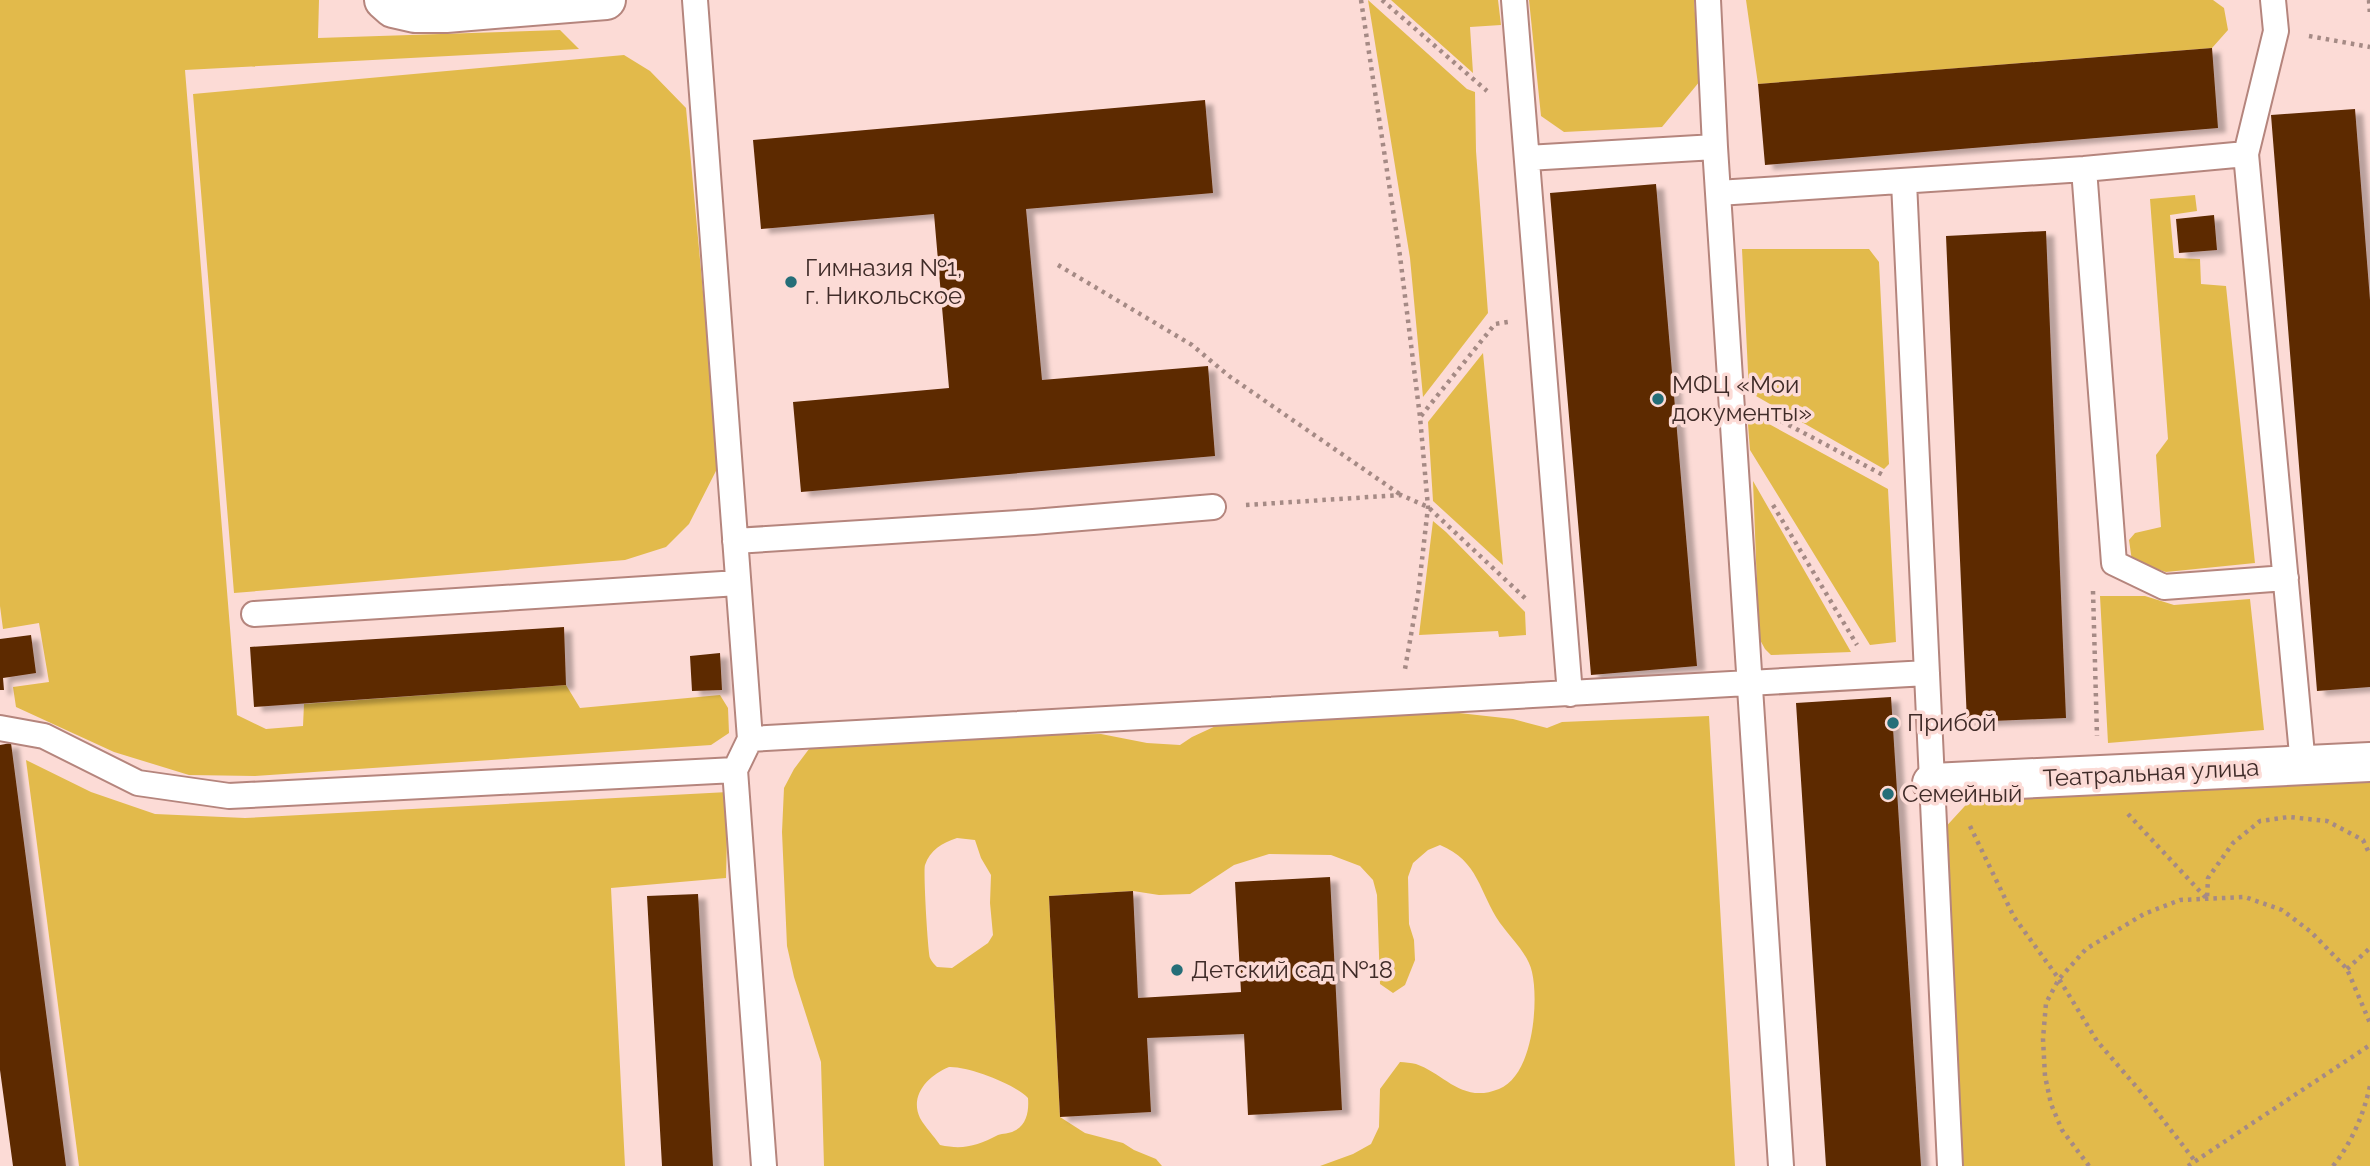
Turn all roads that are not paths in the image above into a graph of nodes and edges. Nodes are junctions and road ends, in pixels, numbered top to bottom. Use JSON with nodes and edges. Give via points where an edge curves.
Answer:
{"nodes":[{"id":1,"x":384,"y":0,"type":"edge"},
{"id":2,"x":596,"y":0,"type":"edge"},
{"id":3,"x":695,"y":0,"type":"edge"},
{"id":4,"x":1514,"y":0,"type":"edge"},
{"id":5,"x":1708,"y":0,"type":"edge"},
{"id":6,"x":2273,"y":0,"type":"edge"},
{"id":7,"x":1715,"y":147,"type":"junction"},
{"id":8,"x":2246,"y":154,"type":"junction"},
{"id":9,"x":1527,"y":158,"type":"junction"},
{"id":10,"x":2084,"y":169,"type":"junction"},
{"id":11,"x":1903,"y":182,"type":"junction"},
{"id":12,"x":1718,"y":193,"type":"junction"},
{"id":13,"x":1213,"y":507,"type":"road end"},
{"id":14,"x":735,"y":541,"type":"junction"},
{"id":15,"x":2286,"y":578,"type":"junction"},
{"id":16,"x":738,"y":583,"type":"junction"},
{"id":17,"x":254,"y":614,"type":"dead end"},
{"id":18,"x":1927,"y":673,"type":"junction"},
{"id":19,"x":1749,"y":684,"type":"junction"},
{"id":20,"x":1570,"y":694,"type":"junction"},
{"id":21,"x":0,"y":728,"type":"edge"},
{"id":22,"x":750,"y":739,"type":"junction"},
{"id":23,"x":2370,"y":762,"type":"edge"},
{"id":24,"x":2303,"y":765,"type":"junction"},
{"id":25,"x":735,"y":770,"type":"junction"},
{"id":26,"x":1932,"y":783,"type":"junction"},
{"id":27,"x":764,"y":1166,"type":"edge"},
{"id":28,"x":1780,"y":1166,"type":"edge"},
{"id":29,"x":1950,"y":1166,"type":"edge"}],
"edges":[{"from":1,"to":2,"type":"street","via":[[393,8],[415,13]]},
{"from":3,"to":14,"type":"lane"},
{"from":4,"to":9,"type":"lane"},
{"from":5,"to":7,"type":"lane"},
{"from":6,"to":8,"type":"lane","via":[[2276,31]]},
{"from":7,"to":9,"type":"lane"},
{"from":7,"to":12,"type":"lane"},
{"from":8,"to":10,"type":"lane"},
{"from":8,"to":15,"type":"lane"},
{"from":9,"to":20,"type":"lane"},
{"from":10,"to":11,"type":"lane"},
{"from":10,"to":15,"type":"lane","via":[[2114,564],[2164,587]]},
{"from":11,"to":12,"type":"lane"},
{"from":11,"to":18,"type":"lane"},
{"from":12,"to":19,"type":"lane"},
{"from":13,"to":14,"type":"lane"},
{"from":14,"to":16,"type":"lane"},
{"from":15,"to":24,"type":"lane"},
{"from":16,"to":17,"type":"lane"},
{"from":16,"to":22,"type":"lane"},
{"from":18,"to":19,"type":"lane"},
{"from":18,"to":26,"type":"lane"},
{"from":19,"to":20,"type":"lane"},
{"from":19,"to":28,"type":"lane"},
{"from":20,"to":22,"type":"lane"},
{"from":21,"to":25,"type":"lane","via":[[44,736],[138,783],[229,796]]},
{"from":22,"to":25,"type":"lane"},
{"from":23,"to":24,"type":"street","name":"Театральная улица"},
{"from":24,"to":26,"type":"street","name":"Театральная улица"},
{"from":25,"to":27,"type":"lane"},
{"from":26,"to":29,"type":"lane"}]}
